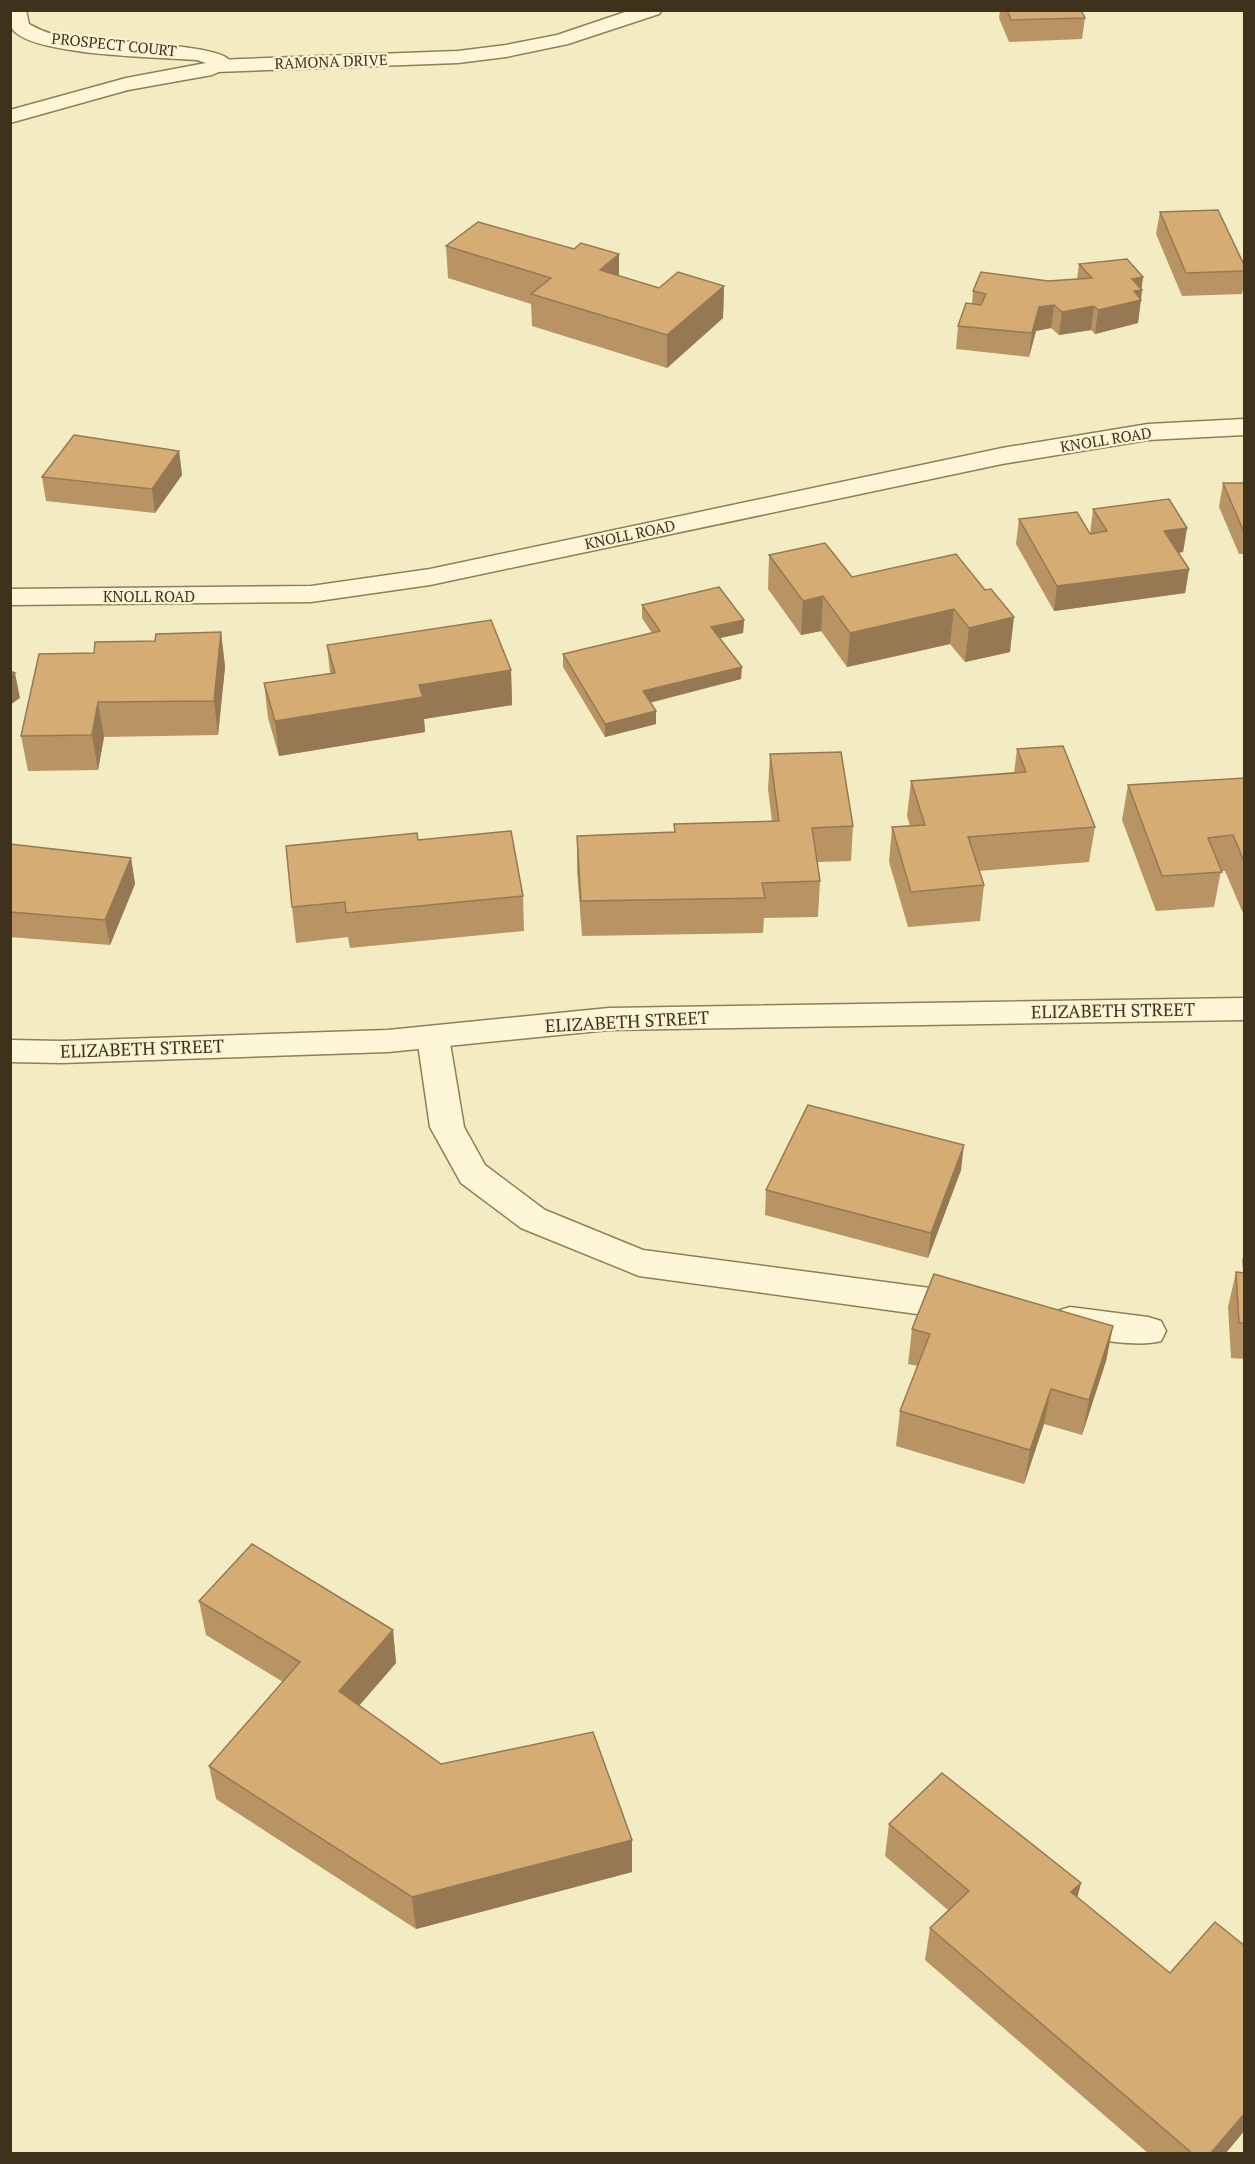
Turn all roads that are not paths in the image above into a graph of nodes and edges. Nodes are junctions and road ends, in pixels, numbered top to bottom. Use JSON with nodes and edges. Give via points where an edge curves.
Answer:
{"nodes":[{"id":1,"x":16,"y":10,"type":"edge"},
{"id":2,"x":652,"y":10,"type":"edge"},
{"id":3,"x":216,"y":66,"type":"junction"},
{"id":4,"x":10,"y":117,"type":"edge"},
{"id":5,"x":1245,"y":427,"type":"edge"},
{"id":6,"x":10,"y":597,"type":"edge"},
{"id":7,"x":1245,"y":1009,"type":"edge"},
{"id":8,"x":433,"y":1037,"type":"junction"},
{"id":9,"x":10,"y":1051,"type":"edge"},
{"id":10,"x":994,"y":1311,"type":"edge"},
{"id":11,"x":1042,"y":1317,"type":"edge"},
{"id":12,"x":1148,"y":1331,"type":"dead end"}],
"edges":[{"from":1,"to":3,"type":"street","name":"PROSPECT COURT","via":[[22,28],[36,36],[60,42],[199,54],[219,60]]},
{"from":2,"to":3,"type":"street","name":"RAMONA DRIVE","via":[[561,40],[477,55]]},
{"from":3,"to":4,"type":"street","name":"RAMONA DRIVE","via":[[126,84]]},
{"from":5,"to":6,"type":"street","name":"KNOLL ROAD","via":[[1148,432],[1002,456],[368,587],[311,594]]},
{"from":7,"to":8,"type":"street","name":"ELIZABETH STREET","via":[[609,1019]]},
{"from":8,"to":9,"type":"street","name":"ELIZABETH STREET"},
{"from":8,"to":10,"type":"street","via":[[447,1127],[473,1174],[532,1219],[639,1263]]},
{"from":11,"to":12,"type":"street"}]}
